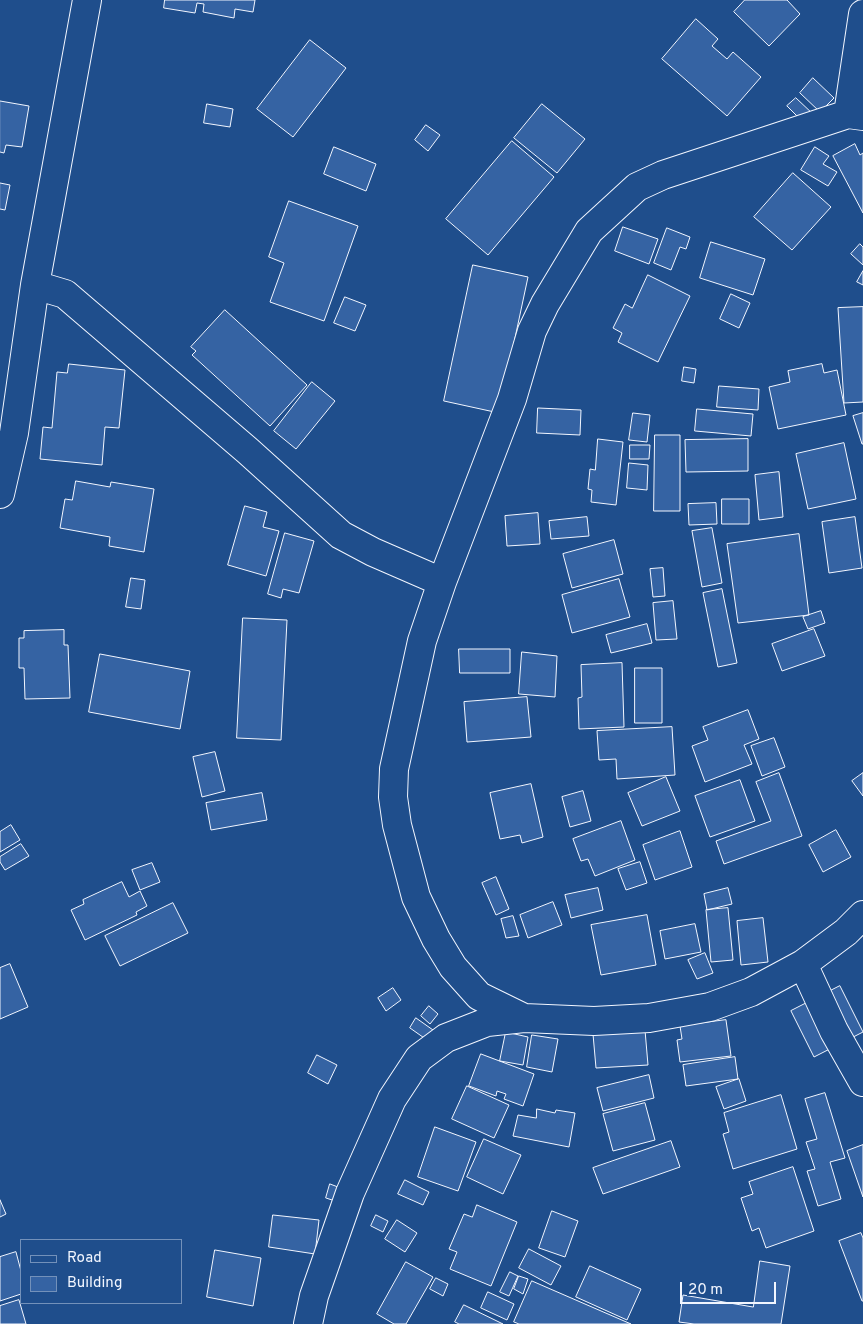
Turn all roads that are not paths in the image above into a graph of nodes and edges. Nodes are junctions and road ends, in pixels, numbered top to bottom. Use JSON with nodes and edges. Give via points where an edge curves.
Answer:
{"nodes":[{"id":1,"x":87,"y":0,"type":"edge"},
{"id":2,"x":863,"y":14,"type":"edge"},
{"id":3,"x":856,"y":115,"type":"edge"},
{"id":4,"x":35,"y":285,"type":"junction"},
{"id":5,"x":0,"y":494,"type":"edge"},
{"id":6,"x":442,"y":582,"type":"junction"},
{"id":7,"x":863,"y":915,"type":"edge"},
{"id":8,"x":803,"y":964,"type":"junction"},
{"id":9,"x":524,"y":1018,"type":"junction"},
{"id":10,"x":863,"y":1082,"type":"edge"},
{"id":11,"x":308,"y":1324,"type":"edge"}],
"edges":[{"from":1,"to":4,"type":"street"},
{"from":2,"to":3,"type":"street"},
{"from":3,"to":6,"type":"street","via":[[663,175],[637,187],[589,230],[544,304],[532,331],[512,399]]},
{"from":4,"to":5,"type":"street","via":[[14,433]]},
{"from":4,"to":6,"type":"street","via":[[65,294],[248,451],[341,536]]},
{"from":6,"to":9,"type":"street","via":[[422,641],[394,769],[397,825],[416,897],[453,967],[479,996]]},
{"from":7,"to":8,"type":"street"},
{"from":8,"to":9,"type":"street","via":[[751,992],[710,1007],[649,1018],[594,1021]]},
{"from":8,"to":10,"type":"street","via":[[834,1031]]},
{"from":9,"to":11,"type":"street","via":[[487,1022],[446,1038],[419,1058],[392,1099],[350,1192],[314,1296]]}]}
